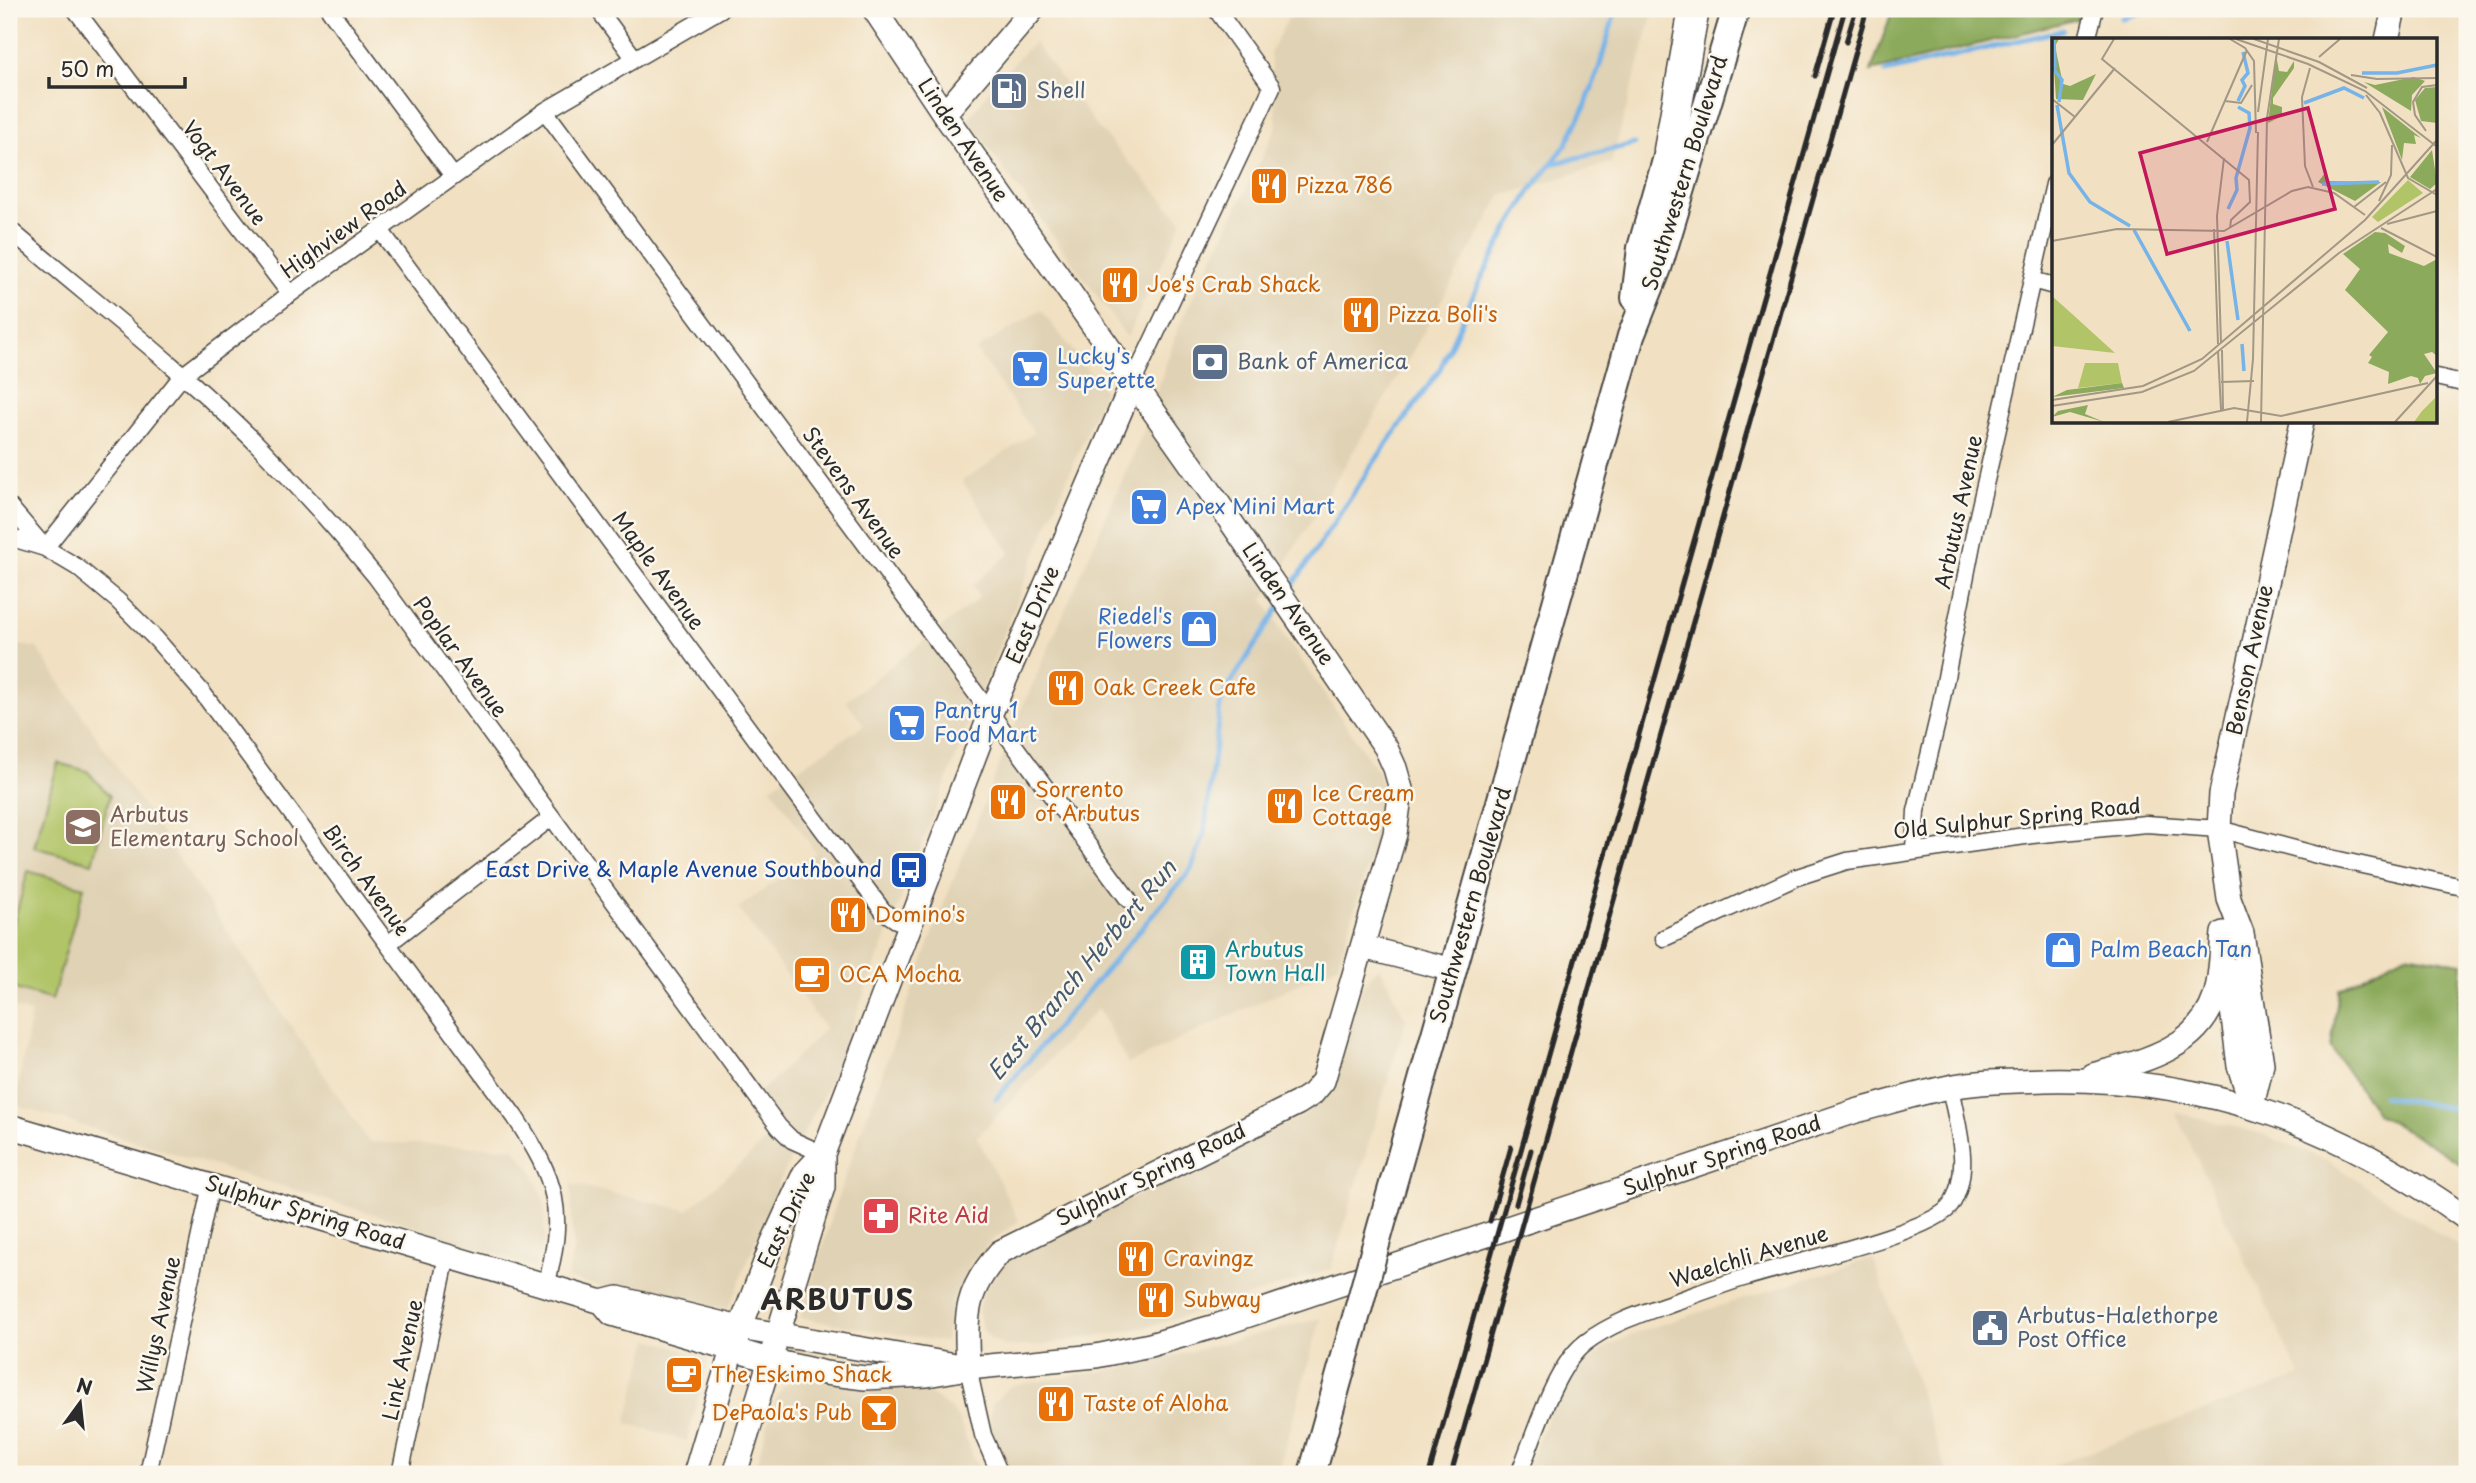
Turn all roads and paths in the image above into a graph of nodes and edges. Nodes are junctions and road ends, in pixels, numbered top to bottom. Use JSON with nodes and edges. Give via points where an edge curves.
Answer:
{"nodes":[{"id":1,"x":75,"y":9,"type":"edge"},
{"id":2,"x":329,"y":9,"type":"edge"},
{"id":3,"x":598,"y":9,"type":"edge"},
{"id":4,"x":722,"y":9,"type":"edge"},
{"id":5,"x":874,"y":9,"type":"edge"},
{"id":6,"x":1033,"y":9,"type":"edge"},
{"id":7,"x":1216,"y":9,"type":"edge"},
{"id":8,"x":1694,"y":9,"type":"edge"},
{"id":9,"x":1709,"y":9,"type":"edge"},
{"id":10,"x":1736,"y":9,"type":"edge"},
{"id":11,"x":2095,"y":9,"type":"edge"},
{"id":12,"x":2394,"y":9,"type":"edge"},
{"id":13,"x":2088,"y":38,"type":"edge"},
{"id":14,"x":2387,"y":38,"type":"edge"},
{"id":15,"x":635,"y":59,"type":"junction"},
{"id":16,"x":545,"y":111,"type":"junction"},
{"id":17,"x":944,"y":114,"type":"junction"},
{"id":18,"x":1669,"y":150,"type":"junction"},
{"id":19,"x":453,"y":176,"type":"junction"},
{"id":20,"x":2052,"y":193,"type":"edge"},
{"id":21,"x":9,"y":229,"type":"edge"},
{"id":22,"x":380,"y":230,"type":"junction"},
{"id":23,"x":2032,"y":280,"type":"junction"},
{"id":24,"x":2052,"y":285,"type":"edge"},
{"id":25,"x":290,"y":295,"type":"junction"},
{"id":26,"x":1631,"y":336,"type":"junction"},
{"id":27,"x":182,"y":376,"type":"junction"},
{"id":28,"x":2438,"y":377,"type":"edge"},
{"id":29,"x":1132,"y":384,"type":"junction"},
{"id":30,"x":2467,"y":384,"type":"edge"},
{"id":31,"x":2302,"y":424,"type":"edge"},
{"id":32,"x":9,"y":506,"type":"edge"},
{"id":33,"x":9,"y":537,"type":"edge"},
{"id":34,"x":45,"y":548,"type":"junction"},
{"id":35,"x":990,"y":715,"type":"junction"},
{"id":36,"x":552,"y":817,"type":"junction"},
{"id":37,"x":2219,"y":829,"type":"junction"},
{"id":38,"x":1914,"y":850,"type":"junction"},
{"id":39,"x":2467,"y":888,"type":"edge"},
{"id":40,"x":1128,"y":899,"type":"dead end"},
{"id":41,"x":2229,"y":900,"type":"junction"},
{"id":42,"x":912,"y":925,"type":"junction"},
{"id":43,"x":2223,"y":933,"type":"junction"},
{"id":44,"x":1664,"y":938,"type":"dead end"},
{"id":45,"x":388,"y":944,"type":"junction"},
{"id":46,"x":1363,"y":947,"type":"junction"},
{"id":47,"x":1453,"y":970,"type":"junction"},
{"id":48,"x":2078,"y":1080,"type":"junction"},
{"id":49,"x":1950,"y":1087,"type":"junction"},
{"id":50,"x":2252,"y":1106,"type":"junction"},
{"id":51,"x":9,"y":1126,"type":"edge"},
{"id":52,"x":823,"y":1154,"type":"junction"},
{"id":53,"x":211,"y":1185,"type":"junction"},
{"id":54,"x":2467,"y":1219,"type":"edge"},
{"id":55,"x":447,"y":1256,"type":"junction"},
{"id":56,"x":545,"y":1286,"type":"junction"},
{"id":57,"x":602,"y":1302,"type":"junction"},
{"id":58,"x":740,"y":1328,"type":"junction"},
{"id":59,"x":776,"y":1335,"type":"junction"},
{"id":60,"x":732,"y":1350,"type":"junction"},
{"id":61,"x":769,"y":1360,"type":"junction"},
{"id":62,"x":968,"y":1368,"type":"junction"},
{"id":63,"x":148,"y":1474,"type":"edge"},
{"id":64,"x":400,"y":1474,"type":"edge"},
{"id":65,"x":695,"y":1474,"type":"edge"},
{"id":66,"x":735,"y":1474,"type":"edge"},
{"id":67,"x":1000,"y":1474,"type":"edge"},
{"id":68,"x":1312,"y":1474,"type":"edge"},
{"id":69,"x":1519,"y":1474,"type":"edge"}],
"edges":[{"from":1,"to":25,"type":"street","name":"Vogt Avenue"},
{"from":2,"to":19,"type":"street"},
{"from":3,"to":15,"type":"street"},
{"from":4,"to":15,"type":"street","name":"Highview Road"},
{"from":5,"to":17,"type":"street","name":"Linden Avenue"},
{"from":6,"to":17,"type":"street"},
{"from":7,"to":29,"type":"street","name":"East Drive","via":[[1272,87]]},
{"from":8,"to":18,"type":"highway"},
{"from":9,"to":18,"type":"main road","name":"Southwestern Boulevard"},
{"from":10,"to":26,"type":"main road","name":"Southwestern Boulevard","via":[[1658,268]]},
{"from":11,"to":13,"type":"street"},
{"from":12,"to":14,"type":"street"},
{"from":15,"to":16,"type":"street","name":"Highview Road"},
{"from":16,"to":19,"type":"street","name":"Highview Road"},
{"from":16,"to":35,"type":"street","name":"Stevens Avenue"},
{"from":17,"to":29,"type":"street","name":"Linden Avenue"},
{"from":18,"to":26,"type":"main road","name":"Southwestern Boulevard","via":[[1641,248]]},
{"from":19,"to":22,"type":"street","name":"Highview Road"},
{"from":20,"to":23,"type":"street","name":"Arbutus Avenue"},
{"from":21,"to":27,"type":"street","name":"Poplar Avenue"},
{"from":22,"to":25,"type":"street","name":"Highview Road"},
{"from":22,"to":42,"type":"street","name":"Maple Avenue","via":[[883,911]]},
{"from":23,"to":24,"type":"street"},
{"from":23,"to":38,"type":"street","name":"Arbutus Avenue","via":[[1916,811]]},
{"from":25,"to":27,"type":"street","name":"Highview Road"},
{"from":26,"to":47,"type":"main road","name":"Southwestern Boulevard"},
{"from":27,"to":34,"type":"street","name":"Highview Road"},
{"from":27,"to":36,"type":"street","name":"Poplar Avenue","via":[[258,445],[360,558]]},
{"from":28,"to":30,"type":"street"},
{"from":29,"to":35,"type":"street","name":"East Drive"},
{"from":29,"to":46,"type":"street","name":"Linden Avenue","via":[[1295,615],[1395,768],[1401,789],[1395,834]]},
{"from":31,"to":37,"type":"street","name":"Benson Avenue","via":[[2225,774]]},
{"from":32,"to":34,"type":"street"},
{"from":33,"to":34,"type":"street","name":"Birch Avenue"},
{"from":34,"to":45,"type":"street","name":"Birch Avenue","via":[[118,601],[202,692]]},
{"from":35,"to":40,"type":"street","name":"Stevens Avenue"},
{"from":35,"to":42,"type":"street","name":"East Drive"},
{"from":36,"to":45,"type":"street"},
{"from":36,"to":52,"type":"street","name":"Poplar Avenue","via":[[779,1127],[792,1140]]},
{"from":37,"to":38,"type":"street","name":"Old Sulphur Spring Road","via":[[2146,824]]},
{"from":37,"to":39,"type":"street","name":"Old Sulphur Spring Road"},
{"from":37,"to":41,"type":"street","name":"Benson Avenue"},
{"from":38,"to":44,"type":"street","name":"Old Sulphur Spring Road","via":[[1827,866]]},
{"from":41,"to":43,"type":"street","name":"Benson Avenue"},
{"from":41,"to":50,"type":"street","name":"Benson Avenue","via":[[2242,933],[2262,1064]]},
{"from":42,"to":52,"type":"street","name":"East Drive"},
{"from":43,"to":48,"type":"street","via":[[2214,1000],[2189,1035],[2153,1058]]},
{"from":43,"to":50,"type":"street","name":"Benson Avenue","via":[[2239,1066]]},
{"from":45,"to":56,"type":"street","name":"Birch Avenue","via":[[515,1117],[548,1173],[556,1226]]},
{"from":46,"to":47,"type":"street"},
{"from":46,"to":62,"type":"street","name":"Sulphur Spring Road","via":[[1330,1062],[1312,1094],[1000,1252],[973,1289],[967,1310]]},
{"from":47,"to":68,"type":"main road","name":"Southwestern Boulevard","bridge":true},
{"from":48,"to":49,"type":"street","name":"Sulphur Spring Road"},
{"from":48,"to":50,"type":"street","name":"Sulphur Spring Road","via":[[2156,1087]]},
{"from":49,"to":62,"type":"street","name":"Sulphur Spring Road","via":[[1856,1111],[1150,1345],[1096,1356]]},
{"from":49,"to":69,"type":"street","name":"Waelchli Avenue","via":[[1963,1164],[1959,1189],[1943,1214],[1905,1232],[1745,1277],[1610,1327],[1584,1344],[1563,1368]]},
{"from":50,"to":54,"type":"street","name":"Sulphur Spring Road","via":[[2373,1157]]},
{"from":51,"to":53,"type":"street","name":"Sulphur Spring Road"},
{"from":52,"to":58,"type":"street","name":"East Drive","via":[[804,1174]]},
{"from":52,"to":59,"type":"street","name":"East Drive","via":[[823,1187]]},
{"from":53,"to":55,"type":"street","name":"Sulphur Spring Road"},
{"from":53,"to":63,"type":"street","name":"Willys Avenue"},
{"from":55,"to":56,"type":"street","name":"Sulphur Spring Road"},
{"from":55,"to":64,"type":"street","name":"Link Avenue"},
{"from":56,"to":57,"type":"street","name":"Sulphur Spring Road"},
{"from":57,"to":58,"type":"street","name":"Sulphur Spring Road","via":[[618,1298]]},
{"from":57,"to":60,"type":"street","name":"Sulphur Spring Road","via":[[612,1314]]},
{"from":58,"to":59,"type":"street","name":"Sulphur Spring Road"},
{"from":58,"to":60,"type":"street","name":"East Drive"},
{"from":59,"to":61,"type":"street","name":"East Drive"},
{"from":59,"to":62,"type":"street","name":"Sulphur Spring Road"},
{"from":60,"to":61,"type":"street","name":"Sulphur Spring Road"},
{"from":60,"to":65,"type":"street","name":"East Drive"},
{"from":61,"to":62,"type":"street","name":"Sulphur Spring Road","via":[[864,1378]]},
{"from":61,"to":66,"type":"street","name":"East Drive"},
{"from":62,"to":67,"type":"street","via":[[983,1435]]}]}
